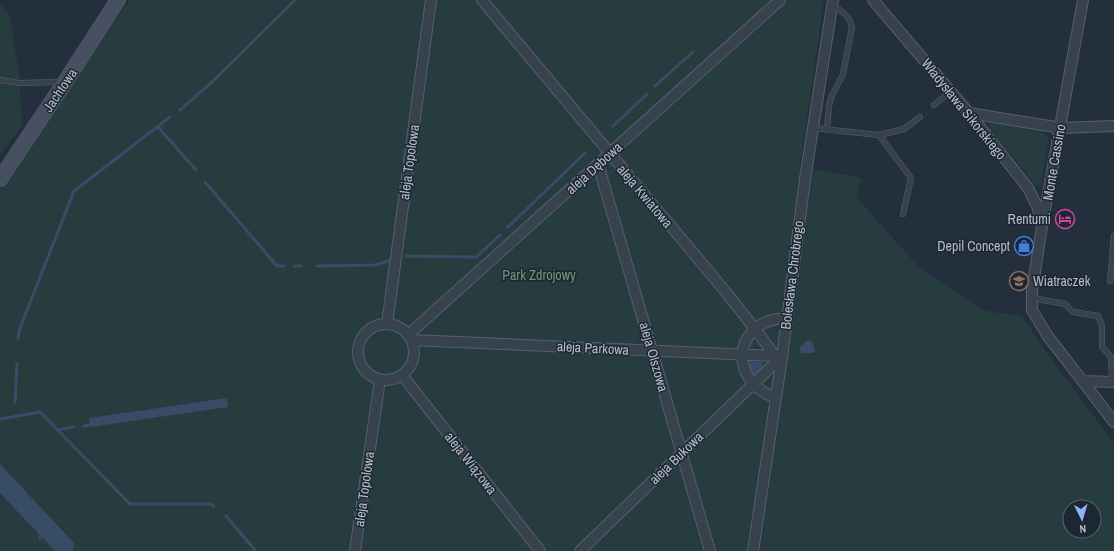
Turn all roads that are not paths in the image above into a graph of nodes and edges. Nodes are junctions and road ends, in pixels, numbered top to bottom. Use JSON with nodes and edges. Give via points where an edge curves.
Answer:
{"nodes":[{"id":1,"x":118,"y":0,"type":"edge"},
{"id":2,"x":432,"y":0,"type":"edge"},
{"id":3,"x":482,"y":0,"type":"edge"},
{"id":4,"x":780,"y":0,"type":"edge"},
{"id":5,"x":873,"y":0,"type":"edge"},
{"id":6,"x":1083,"y":0,"type":"edge"},
{"id":7,"x":833,"y":3,"type":"edge"},
{"id":8,"x":0,"y":80,"type":"edge"},
{"id":9,"x":66,"y":82,"type":"junction"},
{"id":10,"x":950,"y":92,"type":"junction"},
{"id":11,"x":934,"y":105,"type":"dead end"},
{"id":12,"x":969,"y":113,"type":"junction"},
{"id":13,"x":920,"y":116,"type":"dead end"},
{"id":14,"x":1114,"y":126,"type":"edge"},
{"id":15,"x":813,"y":128,"type":"junction"},
{"id":16,"x":1060,"y":128,"type":"junction"},
{"id":17,"x":827,"y":129,"type":"junction"},
{"id":18,"x":879,"y":135,"type":"junction"},
{"id":19,"x":610,"y":153,"type":"junction"},
{"id":20,"x":598,"y":164,"type":"junction"},
{"id":21,"x":0,"y":178,"type":"edge"},
{"id":22,"x":903,"y":214,"type":"dead end"},
{"id":23,"x":1042,"y":226,"type":"junction"},
{"id":24,"x":1114,"y":236,"type":"edge"},
{"id":25,"x":1110,"y":281,"type":"dead end"},
{"id":26,"x":1032,"y":298,"type":"junction"},
{"id":27,"x":780,"y":319,"type":"dead end"},
{"id":28,"x":387,"y":324,"type":"junction"},
{"id":29,"x":755,"y":329,"type":"junction"},
{"id":30,"x":410,"y":338,"type":"junction"},
{"id":31,"x":652,"y":351,"type":"junction"},
{"id":32,"x":743,"y":355,"type":"junction"},
{"id":33,"x":774,"y":361,"type":"junction"},
{"id":34,"x":402,"y":375,"type":"junction"},
{"id":35,"x":380,"y":380,"type":"junction"},
{"id":36,"x":1082,"y":381,"type":"junction"},
{"id":37,"x":1113,"y":382,"type":"edge"},
{"id":38,"x":753,"y":385,"type":"junction"},
{"id":39,"x":769,"y":395,"type":"dead end"},
{"id":40,"x":1114,"y":422,"type":"edge"},
{"id":41,"x":681,"y":453,"type":"junction"},
{"id":42,"x":355,"y":551,"type":"edge"},
{"id":43,"x":540,"y":551,"type":"edge"},
{"id":44,"x":580,"y":551,"type":"edge"},
{"id":45,"x":710,"y":551,"type":"edge"},
{"id":46,"x":753,"y":551,"type":"edge"}],
"edges":[{"from":1,"to":9,"type":"street","name":"Jachtowa"},
{"from":2,"to":28,"type":"street","name":"aleja Topolowa"},
{"from":3,"to":19,"type":"street","name":"aleja Kwiatowa"},
{"from":4,"to":19,"type":"street","name":"aleja Dębowa"},
{"from":5,"to":10,"type":"street","name":"Władysława Sikorskiego"},
{"from":6,"to":16,"type":"street","name":"Monte Cassino"},
{"from":7,"to":15,"type":"street","name":"Bolesława Chrobrego"},
{"from":7,"to":17,"type":"lane","via":[[846,15],[852,27],[843,74],[829,106]]},
{"from":8,"to":9,"type":"lane","via":[[19,83]]},
{"from":9,"to":21,"type":"street","name":"Jachtowa"},
{"from":10,"to":11,"type":"lane"},
{"from":10,"to":12,"type":"street","name":"Władysława Sikorskiego"},
{"from":12,"to":16,"type":"street"},
{"from":12,"to":23,"type":"street","name":"Władysława Sikorskiego","via":[[1028,188],[1038,208]]},
{"from":13,"to":18,"type":"lane","via":[[904,129]]},
{"from":14,"to":16,"type":"street"},
{"from":15,"to":17,"type":"lane"},
{"from":15,"to":46,"type":"street","name":"Bolesława Chrobrego"},
{"from":16,"to":23,"type":"street","name":"Monte Cassino"},
{"from":17,"to":18,"type":"lane"},
{"from":18,"to":22,"type":"lane","via":[[912,178]]},
{"from":19,"to":20,"type":"street","name":"aleja Dębowa"},
{"from":19,"to":29,"type":"street","name":"aleja Kwiatowa"},
{"from":20,"to":30,"type":"street","name":"aleja Dębowa"},
{"from":20,"to":31,"type":"street","name":"aleja Olszowa"},
{"from":23,"to":26,"type":"street","name":"Monte Cassino"},
{"from":24,"to":25,"type":"lane"},
{"from":26,"to":36,"type":"street","name":"Monte Cassino","via":[[1032,310],[1044,330]]},
{"from":26,"to":37,"type":"lane","via":[[1065,304],[1073,312],[1098,316],[1102,325],[1102,347],[1111,357]]},
{"from":27,"to":29,"type":"street","via":[[767,322]]},
{"from":28,"to":30,"type":"street","via":[[402,329]]},
{"from":28,"to":35,"type":"street","via":[[367,331],[360,340],[357,351],[365,372]]},
{"from":29,"to":32,"type":"street","via":[[746,342]]},
{"from":29,"to":33,"type":"street","name":"aleja Kwiatowa"},
{"from":30,"to":31,"type":"street","name":"aleja Parkowa"},
{"from":30,"to":34,"type":"street","via":[[414,356],[408,370]]},
{"from":31,"to":32,"type":"street","name":"aleja Parkowa"},
{"from":31,"to":41,"type":"street","name":"aleja Olszowa"},
{"from":32,"to":33,"type":"street","name":"aleja Parkowa"},
{"from":32,"to":38,"type":"street","via":[[744,371]]},
{"from":33,"to":38,"type":"street","name":"aleja Bukowa"},
{"from":34,"to":35,"type":"street","via":[[388,381]]},
{"from":34,"to":43,"type":"street","name":"aleja Wiązowa"},
{"from":35,"to":42,"type":"street","name":"aleja Topolowa"},
{"from":36,"to":37,"type":"street"},
{"from":36,"to":40,"type":"street","name":"Monte Cassino"},
{"from":38,"to":39,"type":"street"},
{"from":38,"to":41,"type":"street","name":"aleja Bukowa"},
{"from":41,"to":44,"type":"street","name":"aleja Bukowa"},
{"from":41,"to":45,"type":"street","name":"aleja Olszowa"}]}
